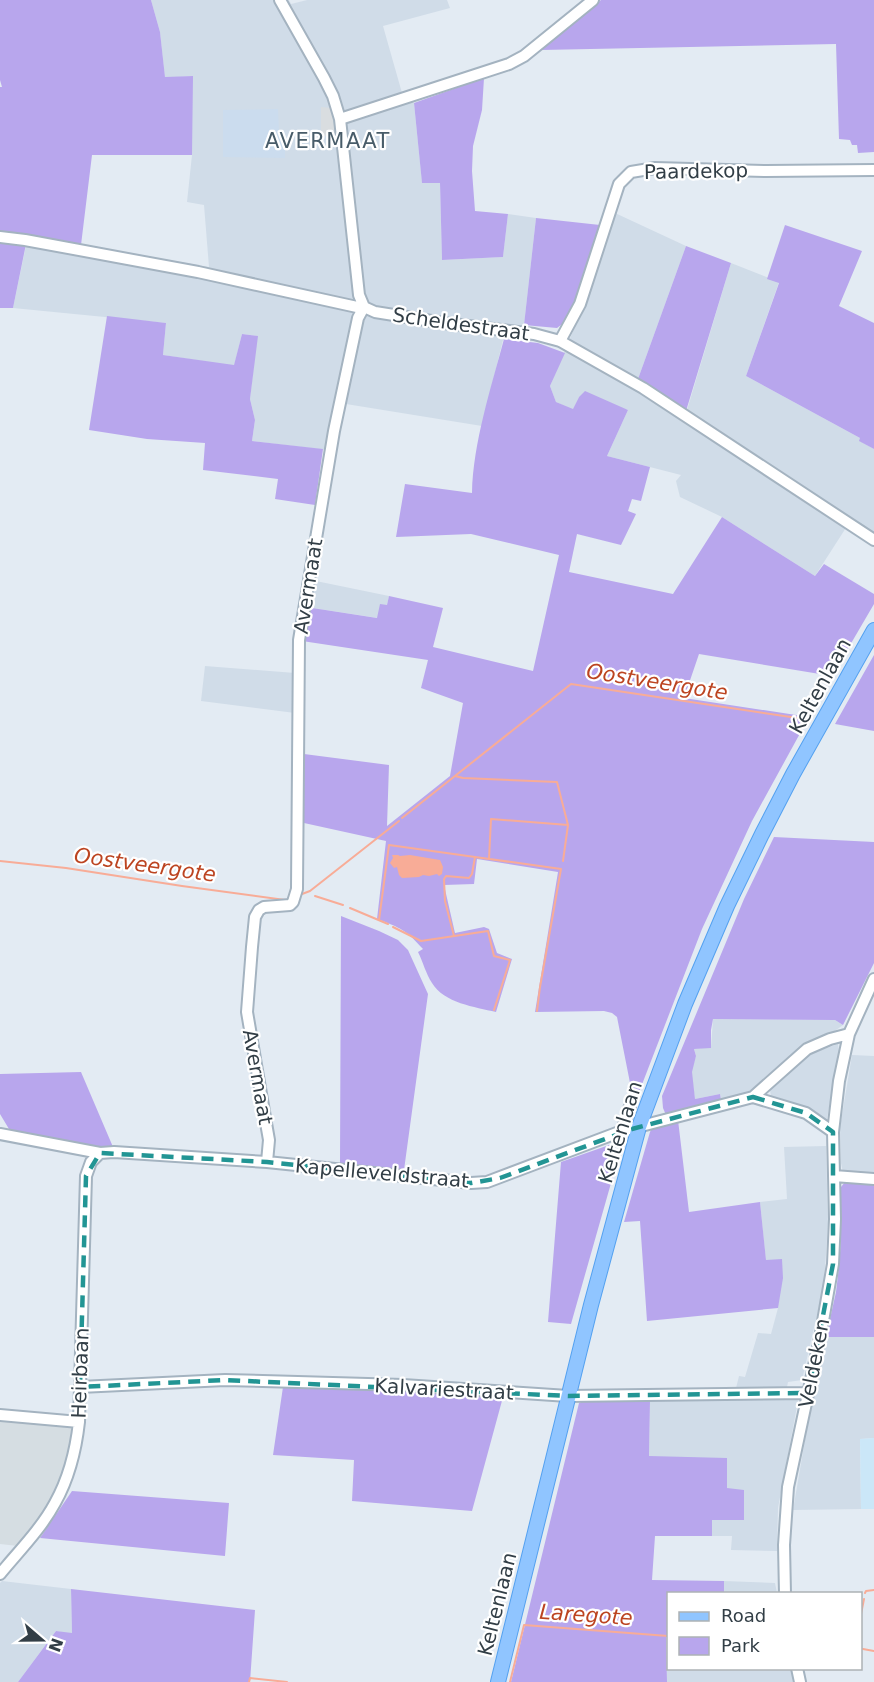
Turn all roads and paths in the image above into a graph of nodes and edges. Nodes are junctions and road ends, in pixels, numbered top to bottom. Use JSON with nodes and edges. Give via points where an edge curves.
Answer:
{"nodes":[{"id":1,"x":280,"y":0,"type":"edge"},
{"id":2,"x":593,"y":0,"type":"edge"},
{"id":3,"x":340,"y":119,"type":"junction"},
{"id":4,"x":874,"y":170,"type":"edge"},
{"id":5,"x":0,"y":237,"type":"edge"},
{"id":6,"x":363,"y":307,"type":"junction"},
{"id":7,"x":560,"y":340,"type":"junction"},
{"id":8,"x":873,"y":540,"type":"edge"},
{"id":9,"x":874,"y":630,"type":"edge"},
{"id":10,"x":874,"y":979,"type":"edge"},
{"id":11,"x":849,"y":1034,"type":"junction"},
{"id":12,"x":753,"y":1097,"type":"junction"},
{"id":13,"x":630,"y":1106,"type":"dead end"},
{"id":14,"x":639,"y":1127,"type":"junction"},
{"id":15,"x":622,"y":1131,"type":"junction"},
{"id":16,"x":833,"y":1132,"type":"junction"},
{"id":17,"x":0,"y":1134,"type":"edge"},
{"id":18,"x":100,"y":1153,"type":"junction"},
{"id":19,"x":267,"y":1162,"type":"junction"},
{"id":20,"x":834,"y":1176,"type":"junction"},
{"id":21,"x":874,"y":1179,"type":"edge"},
{"id":22,"x":80,"y":1387,"type":"junction"},
{"id":23,"x":808,"y":1393,"type":"junction"},
{"id":24,"x":568,"y":1396,"type":"junction"},
{"id":25,"x":0,"y":1415,"type":"edge"},
{"id":26,"x":79,"y":1422,"type":"junction"},
{"id":27,"x":0,"y":1574,"type":"edge"},
{"id":28,"x":785,"y":1592,"type":"edge"},
{"id":29,"x":498,"y":1682,"type":"edge"}],
"edges":[{"from":1,"to":3,"type":"street","name":"Avermaat","via":[[324,78]]},
{"from":2,"to":3,"type":"street","via":[[524,57]]},
{"from":3,"to":6,"type":"street","name":"Avermaat"},
{"from":4,"to":7,"type":"street","name":"Paardekop","via":[[655,168],[631,172],[619,184],[580,303]]},
{"from":5,"to":6,"type":"street","name":"Scheldestraat","via":[[198,272]]},
{"from":6,"to":7,"type":"street","name":"Scheldestraat"},
{"from":6,"to":19,"type":"street","name":"Avermaat","via":[[334,431],[298,640],[297,888],[290,905],[264,907],[255,917],[247,1012],[269,1140]]},
{"from":7,"to":8,"type":"street","name":"Scheldestraat","via":[[643,388]]},
{"from":9,"to":14,"type":"main road","name":"Keltenlaan","via":[[793,774],[727,906]]},
{"from":10,"to":11,"type":"street","name":"Veldeken"},
{"from":11,"to":12,"type":"street","via":[[807,1049]]},
{"from":11,"to":16,"type":"street","name":"Veldeken"},
{"from":12,"to":14,"type":"street","name":"Kapelleveldstraat"},
{"from":12,"to":16,"type":"street","via":[[806,1113]]},
{"from":13,"to":15,"type":"street"},
{"from":14,"to":15,"type":"street","name":"Kapelleveldstraat"},
{"from":14,"to":24,"type":"main road","name":"Keltenlaan"},
{"from":15,"to":19,"type":"street","name":"Kapelleveldstraat","via":[[488,1182]]},
{"from":16,"to":20,"type":"street","name":"Veldeken"},
{"from":17,"to":18,"type":"street","name":"Kapelleveldstraat"},
{"from":18,"to":19,"type":"street","name":"Kapelleveldstraat"},
{"from":18,"to":22,"type":"street","name":"Heirbaan","via":[[91,1162],[86,1176]]},
{"from":20,"to":21,"type":"street"},
{"from":20,"to":23,"type":"street","name":"Veldeken","via":[[833,1264]]},
{"from":22,"to":24,"type":"street","name":"Kalvariestraat","via":[[225,1380],[403,1385]]},
{"from":22,"to":26,"type":"street","name":"Heirbaan"},
{"from":23,"to":24,"type":"street","name":"Kalvariestraat"},
{"from":23,"to":28,"type":"street","name":"Veldeken","via":[[788,1487],[783,1545]]},
{"from":24,"to":29,"type":"main road","name":"Keltenlaan"},
{"from":25,"to":26,"type":"street"},
{"from":26,"to":27,"type":"street","name":"Heirbaan","via":[[77,1443],[56,1502]]}]}
